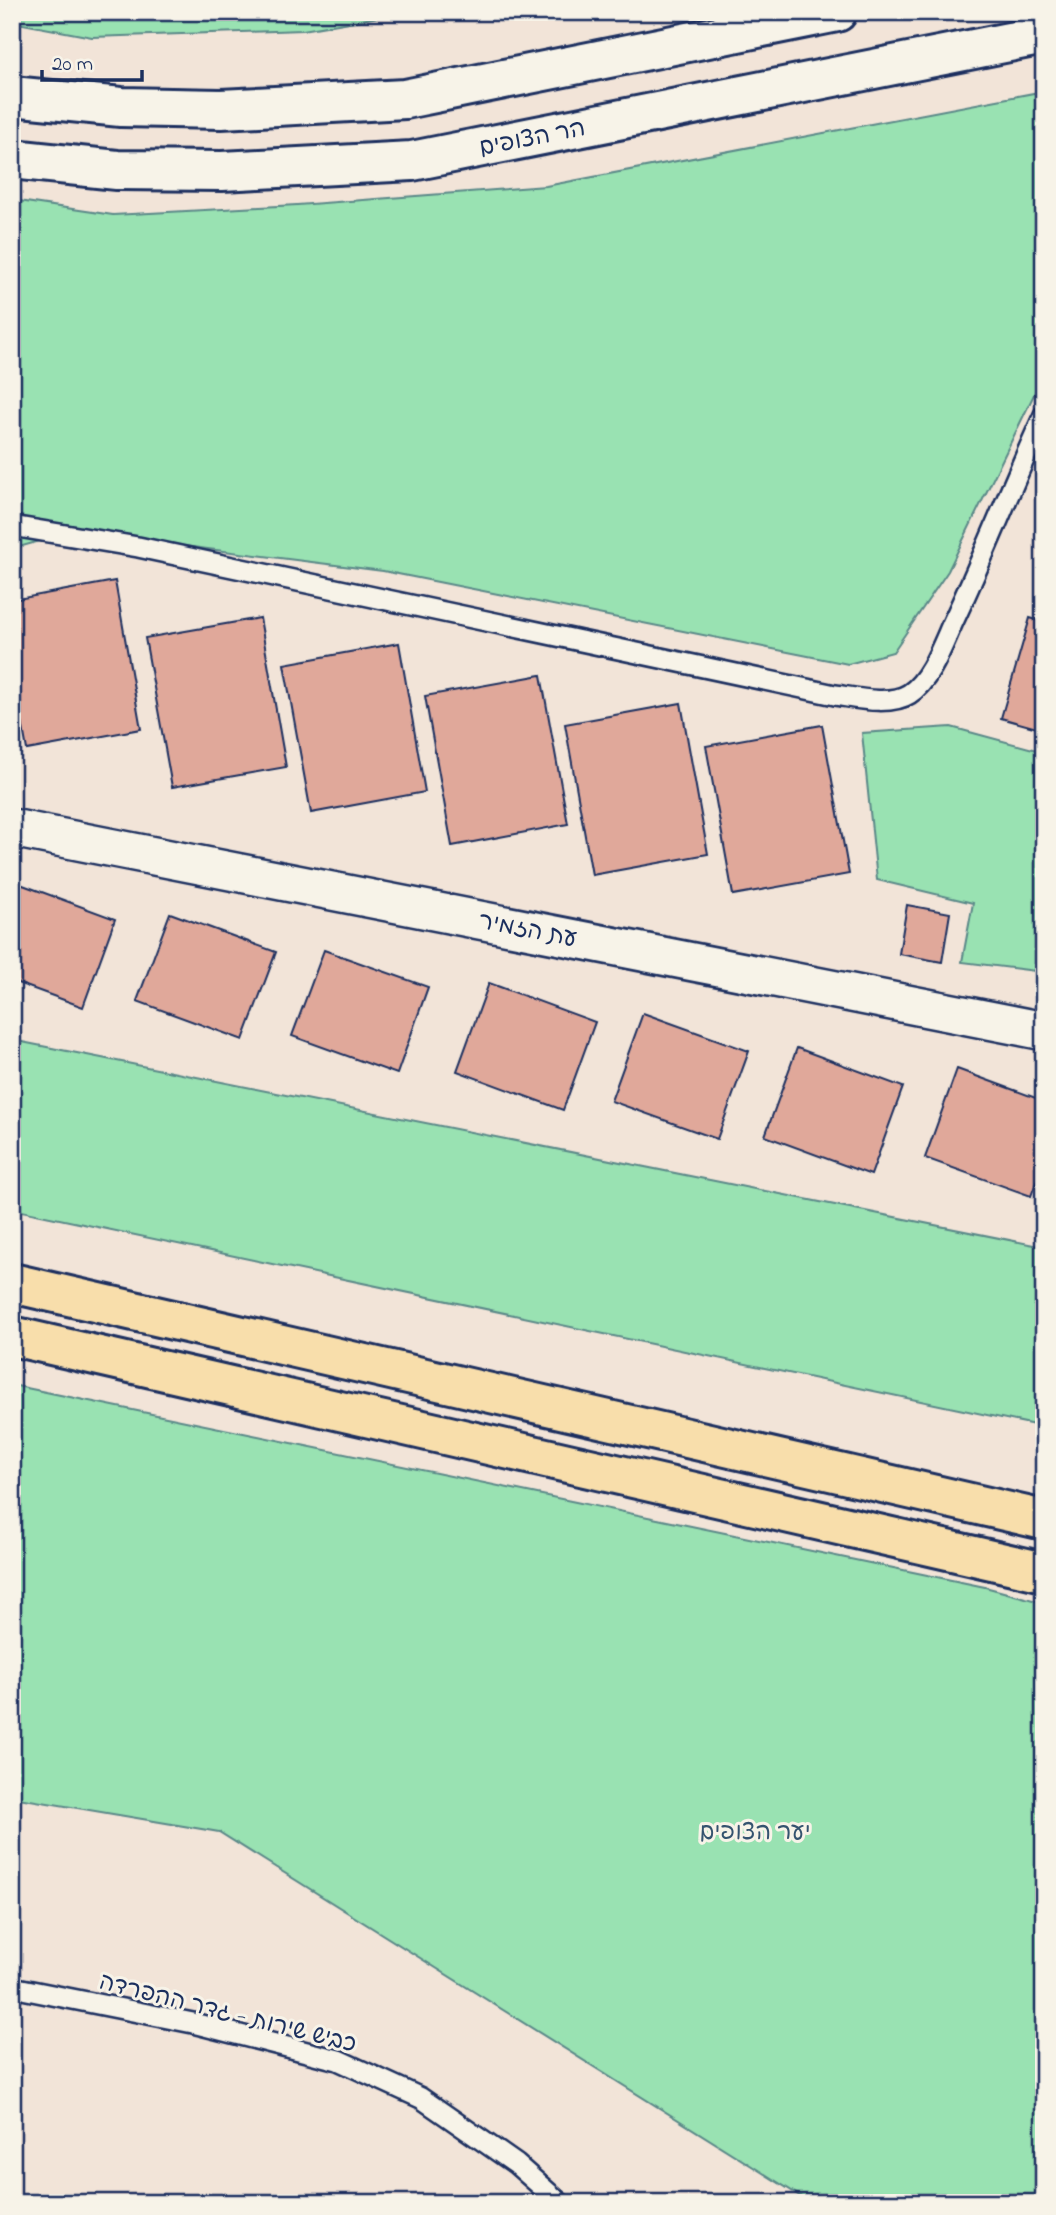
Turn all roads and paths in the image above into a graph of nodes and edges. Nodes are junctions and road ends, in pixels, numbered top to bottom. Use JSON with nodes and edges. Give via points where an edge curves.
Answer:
{"nodes":[{"id":1,"x":837,"y":12,"type":"edge"},
{"id":2,"x":1044,"y":35,"type":"edge"},
{"id":3,"x":12,"y":96,"type":"edge"},
{"id":4,"x":12,"y":159,"type":"edge"},
{"id":5,"x":1044,"y":415,"type":"edge"},
{"id":6,"x":12,"y":526,"type":"edge"},
{"id":7,"x":12,"y":828,"type":"edge"},
{"id":8,"x":1044,"y":1031,"type":"edge"},
{"id":9,"x":12,"y":1283,"type":"edge"},
{"id":10,"x":12,"y":1336,"type":"edge"},
{"id":11,"x":1044,"y":1520,"type":"edge"},
{"id":12,"x":1044,"y":1573,"type":"edge"},
{"id":13,"x":12,"y":1987,"type":"edge"},
{"id":14,"x":560,"y":2203,"type":"edge"}],
"edges":[{"from":1,"to":3,"type":"main road","via":[[405,99],[221,109],[121,107]]},
{"from":2,"to":4,"type":"main road","name":"הר הצופים","via":[[412,161],[222,171],[117,170]]},
{"from":5,"to":6,"type":"lane","via":[[936,658],[908,695],[879,701],[138,547]]},
{"from":7,"to":8,"type":"street","name":"עת הזמיר"},
{"from":9,"to":11,"type":"main road"},
{"from":10,"to":12,"type":"main road"},
{"from":13,"to":14,"type":"lane","name":"כביש שירות - גדר ההפרדה","via":[[193,2023],[338,2060],[421,2098],[516,2164]]}]}
